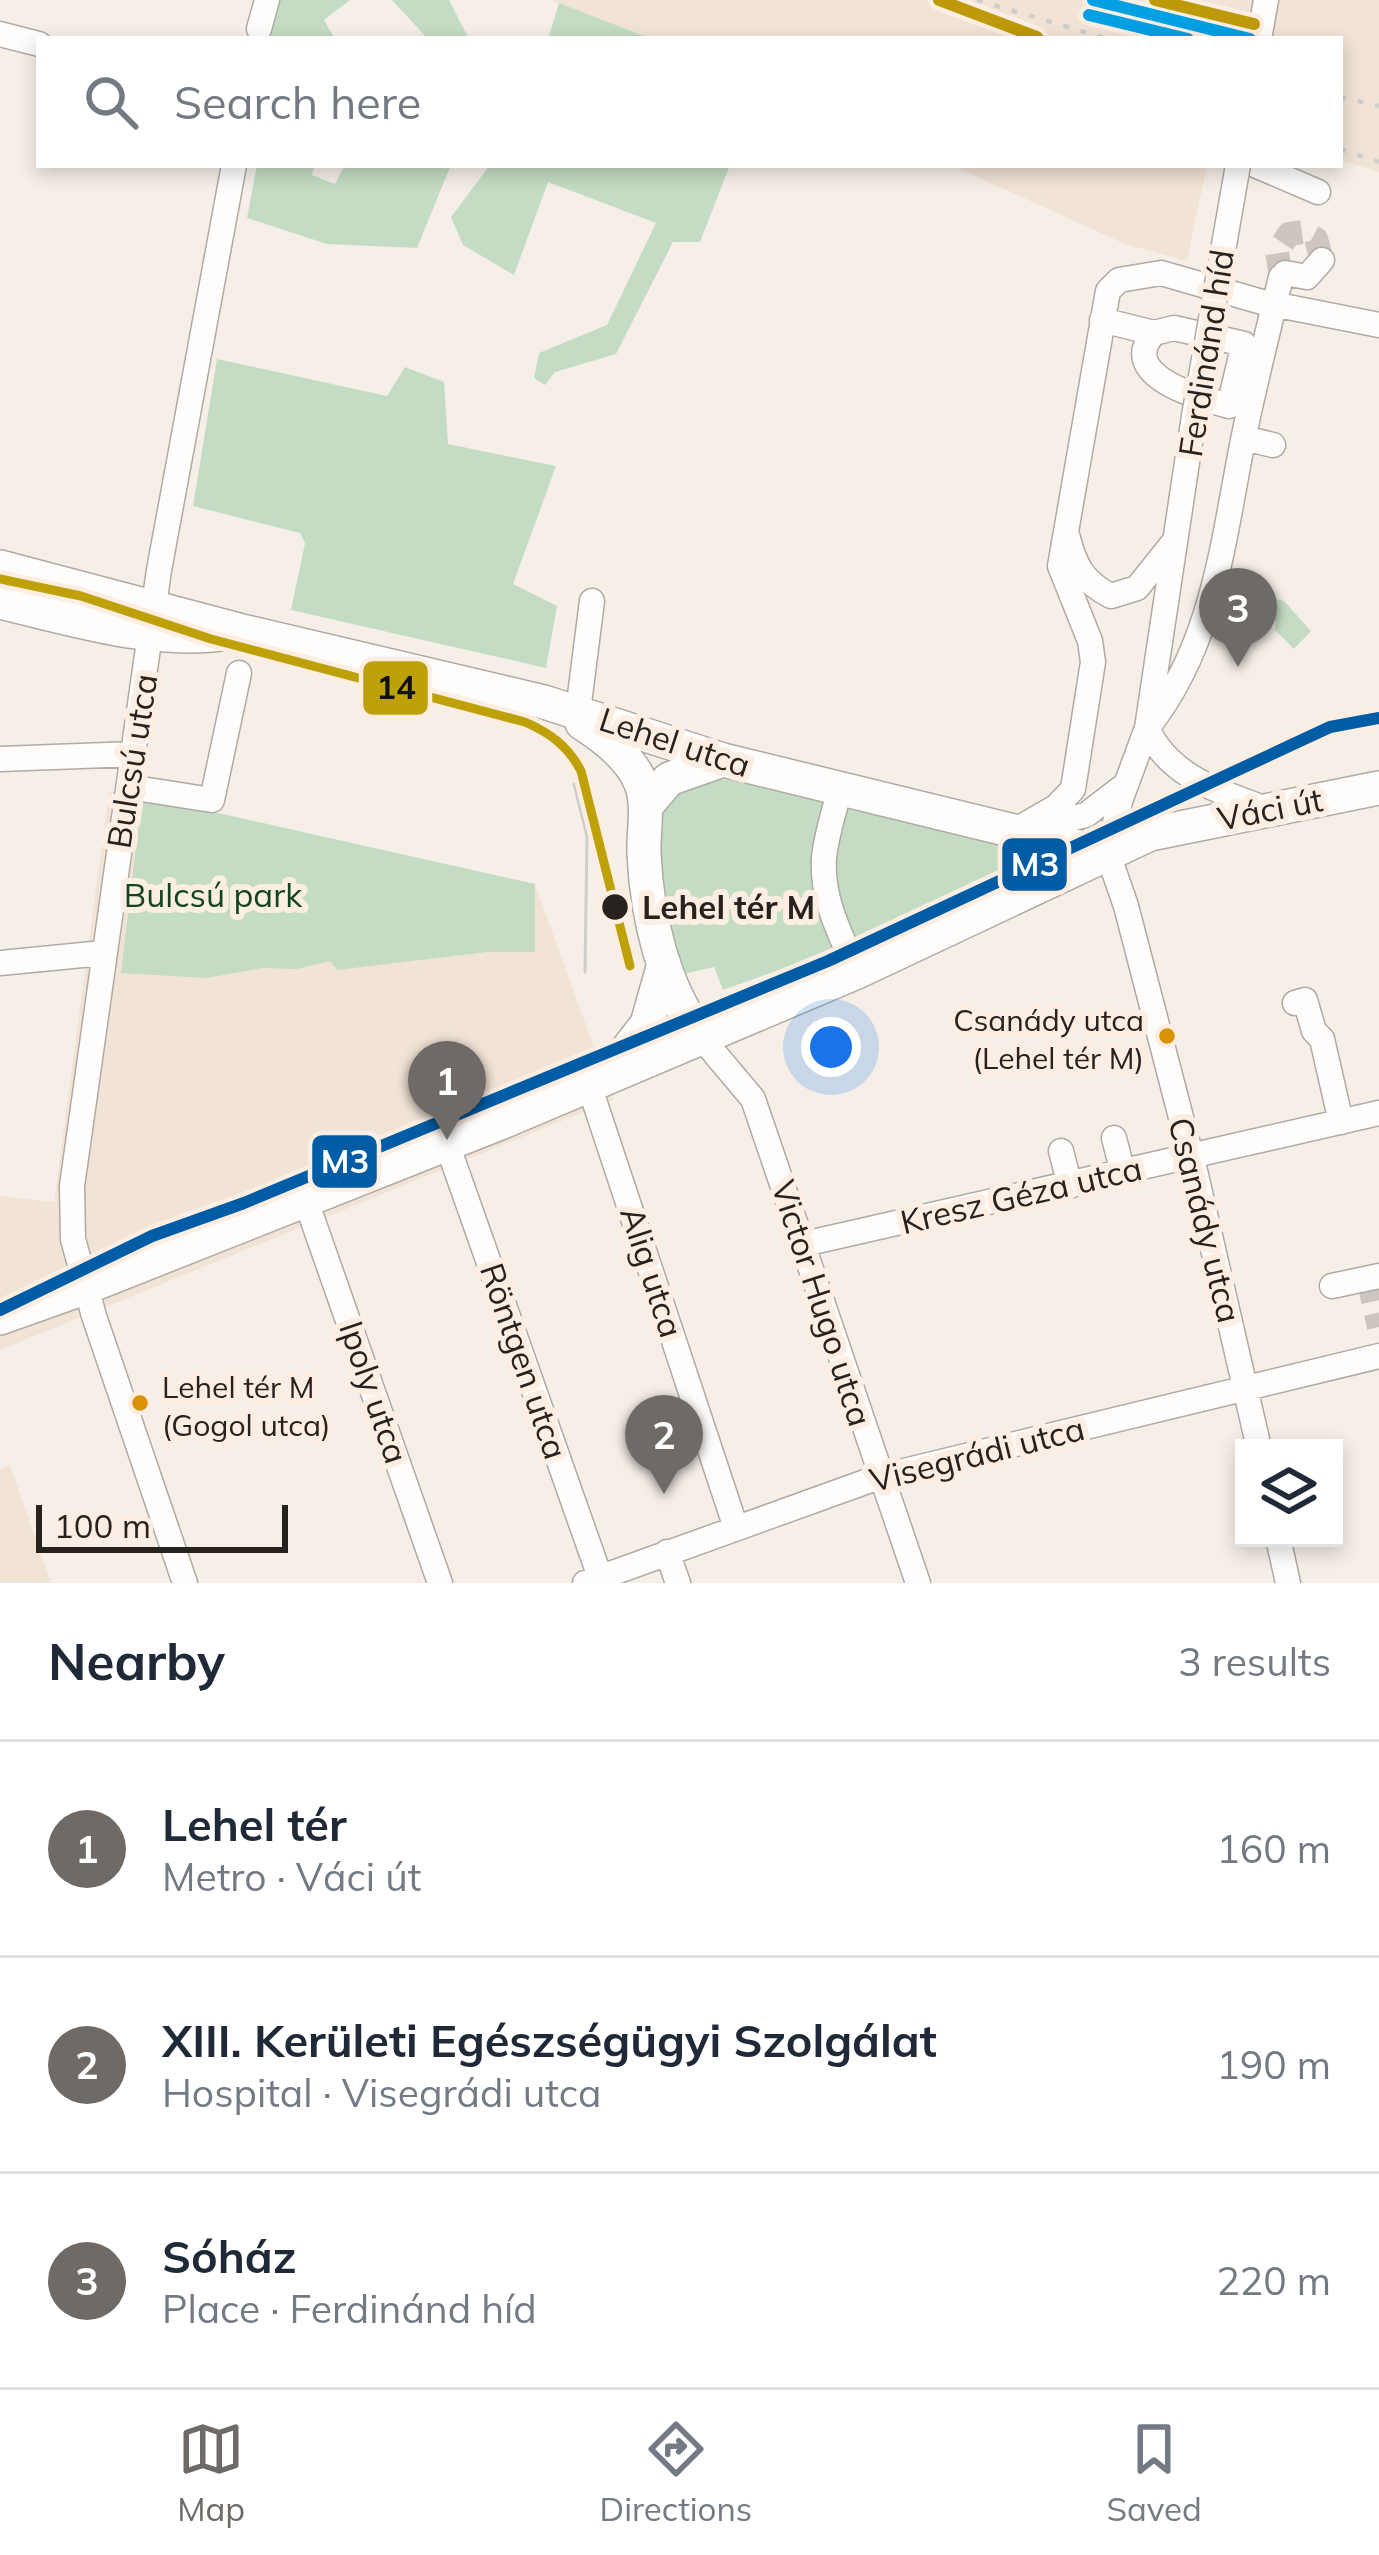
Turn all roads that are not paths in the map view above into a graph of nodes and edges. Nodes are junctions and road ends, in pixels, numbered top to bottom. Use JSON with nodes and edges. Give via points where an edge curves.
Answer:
{"nodes":[{"id":1,"x":267,"y":0,"type":"edge"},
{"id":2,"x":1266,"y":0,"type":"edge"},
{"id":3,"x":259,"y":29,"type":"dead end"},
{"id":4,"x":0,"y":34,"type":"edge"},
{"id":5,"x":1260,"y":36,"type":"edge"},
{"id":6,"x":36,"y":43,"type":"edge"},
{"id":7,"x":233,"y":168,"type":"edge"},
{"id":8,"x":1237,"y":168,"type":"edge"},
{"id":9,"x":1262,"y":168,"type":"edge"},
{"id":10,"x":1318,"y":192,"type":"dead end"},
{"id":11,"x":1322,"y":260,"type":"dead end"},
{"id":12,"x":1268,"y":303,"type":"junction"},
{"id":13,"x":1379,"y":325,"type":"edge"},
{"id":14,"x":1244,"y":438,"type":"junction"},
{"id":15,"x":1274,"y":445,"type":"dead end"},
{"id":16,"x":1068,"y":538,"type":"junction"},
{"id":17,"x":1175,"y":542,"type":"junction"},
{"id":18,"x":0,"y":568,"type":"edge"},
{"id":19,"x":0,"y":602,"type":"edge"},
{"id":20,"x":592,"y":602,"type":"dead end"},
{"id":21,"x":153,"y":621,"type":"junction"},
{"id":22,"x":239,"y":673,"type":"dead end"},
{"id":23,"x":544,"y":702,"type":"junction"},
{"id":24,"x":578,"y":711,"type":"junction"},
{"id":25,"x":1147,"y":728,"type":"junction"},
{"id":26,"x":134,"y":754,"type":"junction"},
{"id":27,"x":0,"y":759,"type":"edge"},
{"id":28,"x":723,"y":760,"type":"junction"},
{"id":29,"x":1127,"y":783,"type":"junction"},
{"id":30,"x":129,"y":787,"type":"junction"},
{"id":31,"x":1379,"y":788,"type":"edge"},
{"id":32,"x":839,"y":791,"type":"junction"},
{"id":33,"x":646,"y":806,"type":"junction"},
{"id":34,"x":1266,"y":809,"type":"junction"},
{"id":35,"x":1014,"y":831,"type":"junction"},
{"id":36,"x":1108,"y":854,"type":"junction"},
{"id":37,"x":103,"y":953,"type":"junction"},
{"id":38,"x":0,"y":963,"type":"edge"},
{"id":39,"x":664,"y":963,"type":"junction"},
{"id":40,"x":856,"y":972,"type":"junction"},
{"id":41,"x":1295,"y":1003,"type":"dead end"},
{"id":42,"x":701,"y":1037,"type":"junction"},
{"id":43,"x":597,"y":1082,"type":"junction"},
{"id":44,"x":1379,"y":1113,"type":"edge"},
{"id":45,"x":1341,"y":1121,"type":"junction"},
{"id":46,"x":1114,"y":1138,"type":"dead end"},
{"id":47,"x":448,"y":1144,"type":"junction"},
{"id":48,"x":1060,"y":1151,"type":"dead end"},
{"id":49,"x":1189,"y":1155,"type":"junction"},
{"id":50,"x":1123,"y":1173,"type":"junction"},
{"id":51,"x":1070,"y":1186,"type":"junction"},
{"id":52,"x":306,"y":1201,"type":"junction"},
{"id":53,"x":804,"y":1244,"type":"junction"},
{"id":54,"x":1379,"y":1276,"type":"edge"},
{"id":55,"x":1332,"y":1286,"type":"dead end"},
{"id":56,"x":87,"y":1287,"type":"junction"},
{"id":57,"x":0,"y":1318,"type":"edge"},
{"id":58,"x":1379,"y":1356,"type":"edge"},
{"id":59,"x":1246,"y":1387,"type":"junction"},
{"id":60,"x":1257,"y":1439,"type":"edge"},
{"id":61,"x":879,"y":1477,"type":"junction"},
{"id":62,"x":736,"y":1528,"type":"junction"},
{"id":63,"x":1280,"y":1547,"type":"edge"},
{"id":64,"x":668,"y":1552,"type":"junction"},
{"id":65,"x":593,"y":1580,"type":"edge"},
{"id":66,"x":185,"y":1583,"type":"edge"},
{"id":67,"x":440,"y":1583,"type":"edge"},
{"id":68,"x":678,"y":1583,"type":"edge"},
{"id":69,"x":918,"y":1583,"type":"edge"},
{"id":70,"x":1288,"y":1583,"type":"edge"}],
"edges":[{"from":1,"to":3,"type":"street"},
{"from":2,"to":5,"type":"street"},
{"from":4,"to":6,"type":"street"},
{"from":7,"to":21,"type":"street","name":"Bulcsú utca","via":[[203,281]]},
{"from":8,"to":17,"type":"street","name":"Ferdinánd híd","bridge":true},
{"from":9,"to":10,"type":"street"},
{"from":11,"to":12,"type":"street","name":"Ferdinánd híd","via":[[1307,277],[1283,275]]},
{"from":12,"to":13,"type":"street"},
{"from":12,"to":14,"type":"street","name":"Ferdinánd híd"},
{"from":12,"to":16,"type":"street","via":[[1232,305],[1136,278],[1108,291],[1132,331]]},
{"from":14,"to":15,"type":"street"},
{"from":14,"to":25,"type":"street","name":"Ferdinánd híd","via":[[1210,611]]},
{"from":16,"to":17,"type":"street","via":[[1082,575],[1112,596],[1137,589]]},
{"from":16,"to":35,"type":"street","via":[[1060,566],[1093,662],[1073,789]]},
{"from":17,"to":25,"type":"street","name":"Ferdinánd híd"},
{"from":18,"to":21,"type":"main road","name":"Lehel utca"},
{"from":19,"to":21,"type":"main road","name":"Lehel utca"},
{"from":20,"to":24,"type":"street"},
{"from":21,"to":23,"type":"main road","name":"Lehel utca","via":[[242,631]]},
{"from":21,"to":26,"type":"street","name":"Bulcsú utca"},
{"from":22,"to":30,"type":"street","via":[[212,800]]},
{"from":23,"to":24,"type":"main road","name":"Lehel utca"},
{"from":23,"to":33,"type":"main road","via":[[608,741],[632,769]]},
{"from":24,"to":28,"type":"main road","name":"Lehel utca"},
{"from":25,"to":29,"type":"street","name":"Ferdinánd híd"},
{"from":25,"to":34,"type":"street","via":[[1180,771]]},
{"from":26,"to":27,"type":"street","via":[[47,748]]},
{"from":26,"to":30,"type":"street","name":"Bulcsú utca"},
{"from":28,"to":32,"type":"main road","name":"Lehel utca"},
{"from":28,"to":33,"type":"main road","via":[[669,779]]},
{"from":29,"to":35,"type":"street","via":[[1086,815]]},
{"from":29,"to":36,"type":"street","name":"Ferdinánd híd"},
{"from":30,"to":37,"type":"street","name":"Bulcsú utca"},
{"from":31,"to":34,"type":"main road","name":"Váci út"},
{"from":32,"to":35,"type":"main road","name":"Lehel utca"},
{"from":32,"to":40,"type":"street","via":[[824,875]]},
{"from":33,"to":39,"type":"main road","via":[[647,882]]},
{"from":34,"to":36,"type":"main road","name":"Váci út","via":[[1170,827]]},
{"from":35,"to":36,"type":"main road","name":"Lehel utca"},
{"from":36,"to":40,"type":"main road","name":"Váci út"},
{"from":36,"to":49,"type":"street","name":"Csanády utca"},
{"from":37,"to":38,"type":"street"},
{"from":37,"to":56,"type":"street","name":"Bulcsú utca","via":[[72,1186],[73,1239]]},
{"from":39,"to":42,"type":"main road"},
{"from":39,"to":43,"type":"main road","name":"Váci út","via":[[647,1024]]},
{"from":40,"to":42,"type":"main road","name":"Váci út"},
{"from":41,"to":45,"type":"street","via":[[1305,1000],[1307,1027],[1322,1039]]},
{"from":42,"to":43,"type":"main road","name":"Váci út"},
{"from":42,"to":53,"type":"street","name":"Victor Hugo utca","via":[[752,1099]]},
{"from":43,"to":47,"type":"main road","name":"Váci út"},
{"from":43,"to":62,"type":"street","name":"Alig utca"},
{"from":44,"to":45,"type":"street","name":"Kresz Géza utca"},
{"from":45,"to":49,"type":"street","name":"Kresz Géza utca"},
{"from":46,"to":50,"type":"street"},
{"from":47,"to":52,"type":"main road","name":"Váci út"},
{"from":47,"to":65,"type":"street","name":"Röntgen utca"},
{"from":48,"to":51,"type":"street"},
{"from":49,"to":50,"type":"street","name":"Kresz Géza utca"},
{"from":49,"to":59,"type":"street","name":"Csanády utca"},
{"from":50,"to":51,"type":"street","name":"Kresz Géza utca"},
{"from":51,"to":53,"type":"street","name":"Kresz Géza utca"},
{"from":52,"to":56,"type":"main road","name":"Váci út"},
{"from":52,"to":67,"type":"street","name":"Ipoly utca"},
{"from":53,"to":61,"type":"street","name":"Victor Hugo utca"},
{"from":54,"to":55,"type":"street"},
{"from":56,"to":57,"type":"main road","name":"Váci út"},
{"from":56,"to":66,"type":"street","name":"Bulcsú utca"},
{"from":58,"to":59,"type":"street","name":"Visegrádi utca"},
{"from":59,"to":60,"type":"street","name":"Csanády utca"},
{"from":59,"to":61,"type":"street","name":"Visegrádi utca"},
{"from":61,"to":62,"type":"street","name":"Visegrádi utca"},
{"from":61,"to":69,"type":"street","name":"Victor Hugo utca"},
{"from":62,"to":64,"type":"street","name":"Visegrádi utca"},
{"from":63,"to":70,"type":"street"},
{"from":64,"to":65,"type":"street","name":"Visegrádi utca"},
{"from":64,"to":68,"type":"street"}]}
